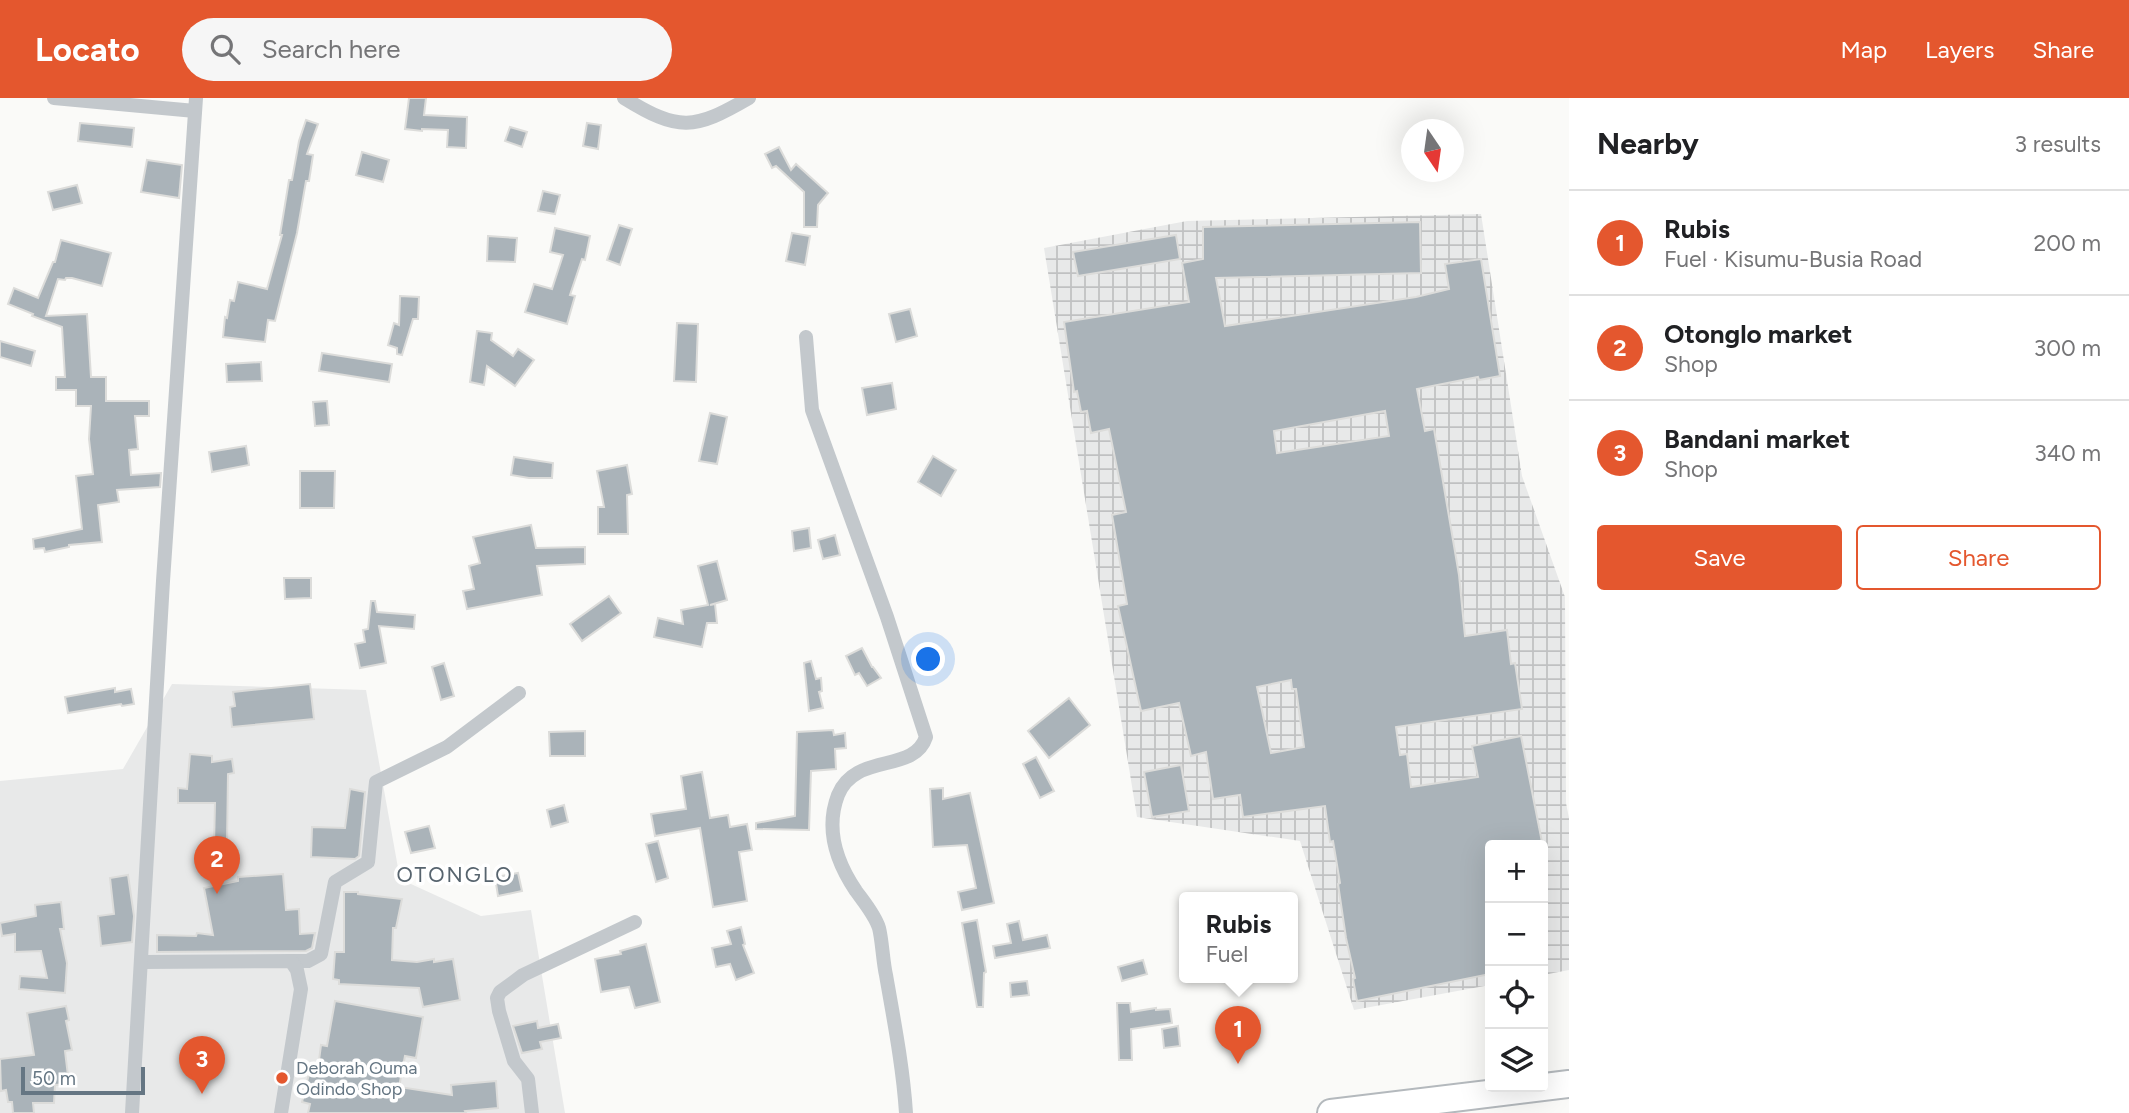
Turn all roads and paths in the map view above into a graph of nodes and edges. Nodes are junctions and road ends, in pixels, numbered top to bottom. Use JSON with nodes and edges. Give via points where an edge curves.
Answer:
{"nodes":[{"id":1,"x":54,"y":98,"type":"edge"},
{"id":2,"x":624,"y":98,"type":"edge"},
{"id":3,"x":749,"y":98,"type":"edge"},
{"id":4,"x":196,"y":104,"type":"edge"},
{"id":5,"x":806,"y":337,"type":"dead end"},
{"id":6,"x":519,"y":693,"type":"dead end"},
{"id":7,"x":635,"y":922,"type":"dead end"},
{"id":8,"x":291,"y":961,"type":"junction"},
{"id":9,"x":142,"y":962,"type":"junction"},
{"id":10,"x":1569,"y":1084,"type":"edge"},
{"id":11,"x":132,"y":1113,"type":"edge"},
{"id":12,"x":281,"y":1113,"type":"edge"},
{"id":13,"x":532,"y":1113,"type":"edge"},
{"id":14,"x":906,"y":1113,"type":"edge"},
{"id":15,"x":1331,"y":1113,"type":"edge"}],
"edges":[{"from":1,"to":4,"type":"street"},
{"from":2,"to":3,"type":"street","via":[[651,115],[692,123]]},
{"from":4,"to":9,"type":"street"},
{"from":5,"to":14,"type":"street","via":[[812,410],[926,737],[915,754],[849,777],[833,811],[835,849],[879,928]]},
{"from":6,"to":8,"type":"street","via":[[447,747],[376,782],[368,862],[335,882],[321,954],[307,961]]},
{"from":7,"to":13,"type":"street","via":[[523,975],[500,992],[499,1011],[514,1061],[528,1079]]},
{"from":8,"to":9,"type":"street"},
{"from":8,"to":12,"type":"street","via":[[298,970],[301,989]]},
{"from":9,"to":11,"type":"street"},
{"from":10,"to":15,"type":"highway"}]}
